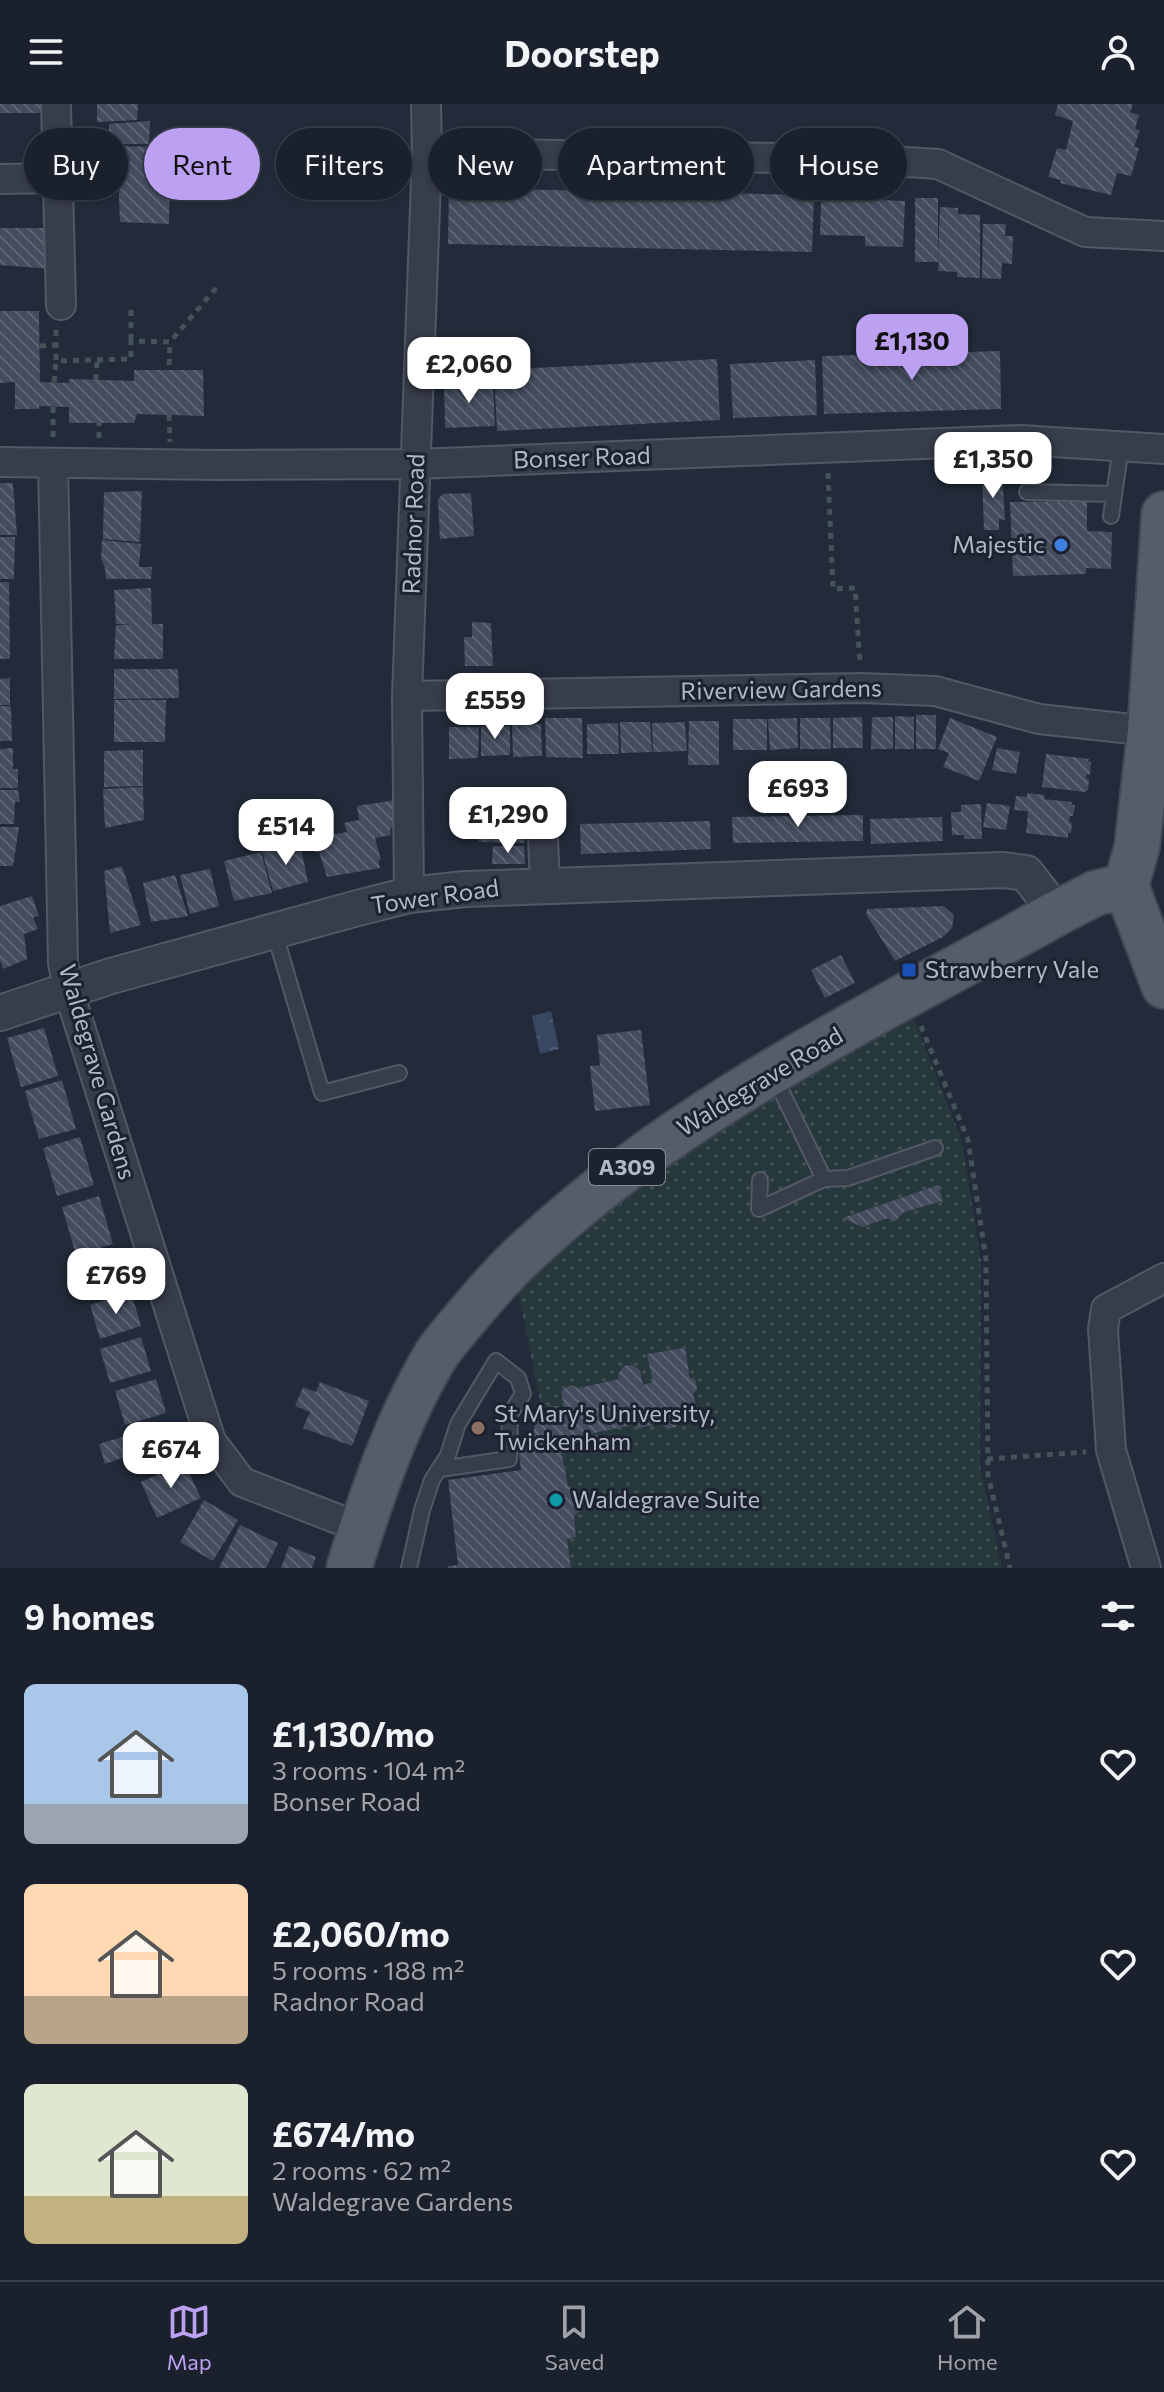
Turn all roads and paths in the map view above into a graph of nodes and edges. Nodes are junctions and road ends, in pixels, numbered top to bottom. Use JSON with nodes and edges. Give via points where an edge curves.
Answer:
{"nodes":[{"id":1,"x":56,"y":104,"type":"edge"},
{"id":2,"x":426,"y":104,"type":"edge"},
{"id":3,"x":57,"y":128,"type":"edge"},
{"id":4,"x":427,"y":153,"type":"junction"},
{"id":5,"x":0,"y":179,"type":"edge"},
{"id":6,"x":24,"y":179,"type":"edge"},
{"id":7,"x":59,"y":200,"type":"edge"},
{"id":8,"x":1164,"y":236,"type":"edge"},
{"id":9,"x":216,"y":288,"type":"dead end"},
{"id":10,"x":131,"y":310,"type":"dead end"},
{"id":11,"x":62,"y":311,"type":"joint"},
{"id":12,"x":131,"y":341,"type":"junction"},
{"id":13,"x":170,"y":342,"type":"junction"},
{"id":14,"x":56,"y":345,"type":"junction"},
{"id":15,"x":40,"y":346,"type":"dead end"},
{"id":16,"x":56,"y":361,"type":"junction"},
{"id":17,"x":97,"y":361,"type":"junction"},
{"id":18,"x":169,"y":365,"type":"dead end"},
{"id":19,"x":96,"y":380,"type":"dead end"},
{"id":20,"x":54,"y":382,"type":"dead end"},
{"id":21,"x":169,"y":415,"type":"dead end"},
{"id":22,"x":99,"y":423,"type":"dead end"},
{"id":23,"x":99,"y":443,"type":"dead end"},
{"id":24,"x":170,"y":443,"type":"dead end"},
{"id":25,"x":1121,"y":447,"type":"junction"},
{"id":26,"x":827,"y":448,"type":"junction"},
{"id":27,"x":1164,"y":449,"type":"edge"},
{"id":28,"x":0,"y":462,"type":"edge"},
{"id":29,"x":53,"y":463,"type":"junction"},
{"id":30,"x":416,"y":464,"type":"junction"},
{"id":31,"x":1027,"y":492,"type":"dead end"},
{"id":32,"x":1114,"y":494,"type":"junction"},
{"id":33,"x":1164,"y":514,"type":"edge"},
{"id":34,"x":1111,"y":516,"type":"dead end"},
{"id":35,"x":862,"y":688,"type":"junction"},
{"id":36,"x":407,"y":696,"type":"junction"},
{"id":37,"x":1150,"y":731,"type":"junction"},
{"id":38,"x":542,"y":815,"type":"dead end"},
{"id":39,"x":545,"y":884,"type":"junction"},
{"id":40,"x":1126,"y":886,"type":"junction"},
{"id":41,"x":409,"y":895,"type":"junction"},
{"id":42,"x":1057,"y":913,"type":"junction"},
{"id":43,"x":274,"y":931,"type":"junction"},
{"id":44,"x":1160,"y":960,"type":"edge"},
{"id":45,"x":69,"y":992,"type":"junction"},
{"id":46,"x":909,"y":995,"type":"junction"},
{"id":47,"x":0,"y":1013,"type":"edge"},
{"id":48,"x":772,"y":1072,"type":"junction"},
{"id":49,"x":399,"y":1073,"type":"dead end"},
{"id":50,"x":935,"y":1148,"type":"dead end"},
{"id":51,"x":824,"y":1179,"type":"junction"},
{"id":52,"x":760,"y":1180,"type":"dead end"},
{"id":53,"x":1164,"y":1278,"type":"edge"},
{"id":54,"x":1111,"y":1450,"type":"junction"},
{"id":55,"x":987,"y":1459,"type":"junction"},
{"id":56,"x":440,"y":1469,"type":"junction"},
{"id":57,"x":355,"y":1548,"type":"edge"},
{"id":58,"x":409,"y":1568,"type":"edge"},
{"id":59,"x":1010,"y":1568,"type":"edge"},
{"id":60,"x":1146,"y":1568,"type":"edge"}],
"edges":[{"from":1,"to":3,"type":"street"},
{"from":2,"to":4,"type":"street","name":"Radnor Road"},
{"from":4,"to":8,"type":"street","via":[[938,164],[1085,232]]},
{"from":4,"to":30,"type":"street","name":"Radnor Road"},
{"from":5,"to":6,"type":"street"},
{"from":7,"to":11,"type":"street"},
{"from":9,"to":13,"type":"path"},
{"from":10,"to":12,"type":"path"},
{"from":11,"to":14,"type":"path"},
{"from":12,"to":13,"type":"path"},
{"from":12,"to":17,"type":"path","via":[[131,359]]},
{"from":13,"to":18,"type":"path"},
{"from":14,"to":15,"type":"path"},
{"from":14,"to":16,"type":"path"},
{"from":16,"to":17,"type":"path"},
{"from":16,"to":20,"type":"path"},
{"from":17,"to":19,"type":"path"},
{"from":21,"to":24,"type":"path"},
{"from":22,"to":23,"type":"path"},
{"from":25,"to":26,"type":"street","name":"Bonser Road","via":[[1021,440]]},
{"from":25,"to":27,"type":"street","name":"Bonser Road"},
{"from":25,"to":32,"type":"lane"},
{"from":26,"to":30,"type":"street","name":"Bonser Road"},
{"from":26,"to":35,"type":"path","via":[[833,589],[855,588]]},
{"from":28,"to":29,"type":"street","name":"Bonser Road"},
{"from":29,"to":30,"type":"street","name":"Bonser Road"},
{"from":29,"to":45,"type":"street","name":"Waldegrave Gardens","via":[[63,963]]},
{"from":30,"to":36,"type":"street","name":"Radnor Road"},
{"from":31,"to":32,"type":"lane"},
{"from":32,"to":34,"type":"lane"},
{"from":33,"to":37,"type":"main road"},
{"from":35,"to":36,"type":"street","name":"Riverview Gardens"},
{"from":35,"to":37,"type":"street","name":"Riverview Gardens","via":[[935,691],[1039,719]]},
{"from":36,"to":41,"type":"street","name":"Radnor Road"},
{"from":37,"to":40,"type":"main road","via":[[1137,847]]},
{"from":38,"to":39,"type":"street"},
{"from":39,"to":41,"type":"street","name":"Tower Road"},
{"from":39,"to":42,"type":"street","name":"Tower Road","via":[[1003,870],[1026,873]]},
{"from":40,"to":42,"type":"main road","name":"Waldegrave Road","number":"A309","via":[[1096,893]]},
{"from":40,"to":44,"type":"main road"},
{"from":41,"to":43,"type":"street","name":"Tower Road"},
{"from":42,"to":46,"type":"main road","name":"Waldegrave Road","number":"A309"},
{"from":43,"to":45,"type":"street","name":"Tower Road"},
{"from":43,"to":49,"type":"lane","via":[[322,1093]]},
{"from":45,"to":47,"type":"street","name":"Tower Road"},
{"from":45,"to":57,"type":"street","name":"Waldegrave Gardens","via":[[211,1441],[242,1482]]},
{"from":46,"to":48,"type":"main road","name":"Waldegrave Road","number":"A309"},
{"from":46,"to":55,"type":"path","via":[[968,1140],[986,1259]]},
{"from":48,"to":51,"type":"lane"},
{"from":48,"to":57,"type":"main road","name":"Waldegrave Road","number":"A309","via":[[679,1129],[607,1182],[487,1292],[437,1353],[394,1437]]},
{"from":50,"to":51,"type":"lane","via":[[848,1178]]},
{"from":51,"to":52,"type":"lane","via":[[759,1209]]},
{"from":53,"to":54,"type":"street","via":[[1106,1309]]},
{"from":54,"to":55,"type":"path"},
{"from":54,"to":60,"type":"street"},
{"from":55,"to":59,"type":"path"},
{"from":56,"to":56,"type":"lane","via":[[458,1424],[496,1361],[518,1378],[523,1394],[510,1414],[509,1459]]},
{"from":56,"to":58,"type":"lane","via":[[422,1510]]}]}
